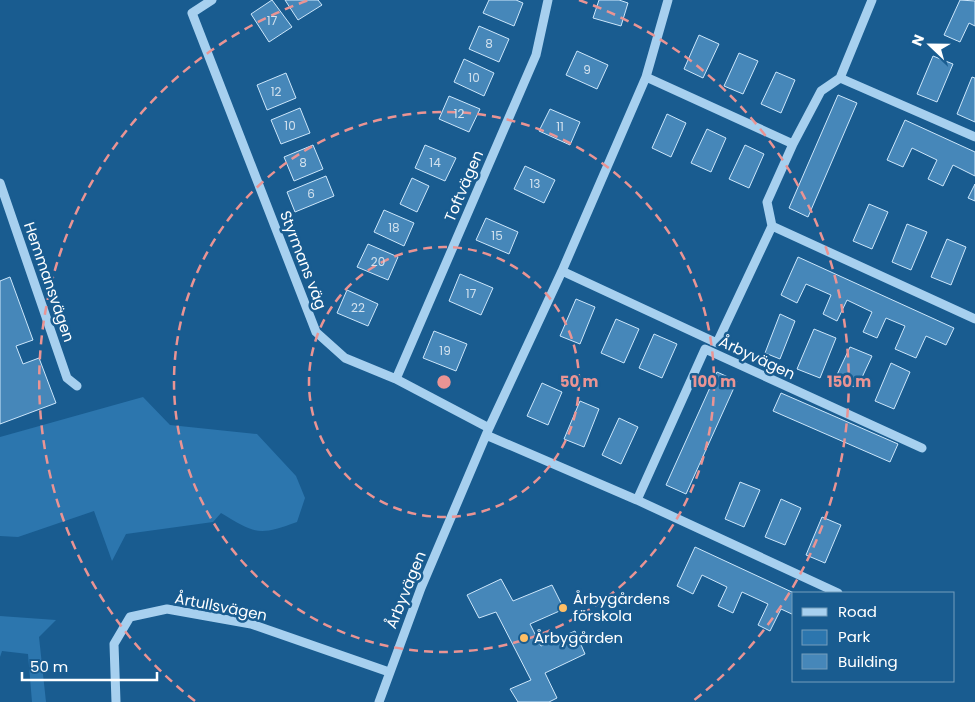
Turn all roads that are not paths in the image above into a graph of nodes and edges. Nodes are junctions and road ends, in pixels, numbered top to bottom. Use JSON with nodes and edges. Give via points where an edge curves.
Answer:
{"nodes":[{"id":1,"x":212,"y":0,"type":"edge"},
{"id":2,"x":548,"y":0,"type":"edge"},
{"id":3,"x":668,"y":0,"type":"edge"},
{"id":4,"x":872,"y":0,"type":"edge"},
{"id":5,"x":646,"y":77,"type":"junction"},
{"id":6,"x":840,"y":78,"type":"junction"},
{"id":7,"x":975,"y":137,"type":"edge"},
{"id":8,"x":793,"y":144,"type":"junction"},
{"id":9,"x":0,"y":182,"type":"edge"},
{"id":10,"x":772,"y":226,"type":"junction"},
{"id":11,"x":562,"y":271,"type":"junction"},
{"id":12,"x":975,"y":319,"type":"edge"},
{"id":13,"x":717,"y":343,"type":"junction"},
{"id":14,"x":705,"y":349,"type":"junction"},
{"id":15,"x":396,"y":379,"type":"junction"},
{"id":16,"x":77,"y":386,"type":"dead end"},
{"id":17,"x":487,"y":432,"type":"junction"},
{"id":18,"x":922,"y":448,"type":"dead end"},
{"id":19,"x":637,"y":500,"type":"junction"},
{"id":20,"x":836,"y":592,"type":"edge"},
{"id":21,"x":389,"y":672,"type":"junction"},
{"id":22,"x":116,"y":702,"type":"edge"},
{"id":23,"x":380,"y":702,"type":"edge"}],
"edges":[{"from":1,"to":15,"type":"street","name":"Styrmans väg","via":[[192,13],[316,332],[345,358]]},
{"from":2,"to":15,"type":"street","name":"Toftvägen","via":[[536,55]]},
{"from":3,"to":5,"type":"street","name":"Årbyvägen"},
{"from":4,"to":6,"type":"street"},
{"from":5,"to":8,"type":"street"},
{"from":5,"to":11,"type":"street","name":"Årbyvägen"},
{"from":6,"to":7,"type":"street"},
{"from":6,"to":8,"type":"street","via":[[821,90]]},
{"from":8,"to":10,"type":"street","via":[[767,202]]},
{"from":9,"to":16,"type":"street","name":"Hemmansvägen","via":[[67,378]]},
{"from":10,"to":12,"type":"street"},
{"from":10,"to":13,"type":"street","name":"Årbyvägen"},
{"from":11,"to":13,"type":"street","name":"Årbyvägen"},
{"from":11,"to":17,"type":"street","name":"Årbyvägen"},
{"from":13,"to":14,"type":"street"},
{"from":14,"to":18,"type":"street","name":"Årbyvägen"},
{"from":14,"to":19,"type":"street","name":"Årbyvägen"},
{"from":15,"to":17,"type":"street","name":"Styrmans väg"},
{"from":17,"to":19,"type":"street"},
{"from":17,"to":21,"type":"street","name":"Årbyvägen"},
{"from":19,"to":20,"type":"street"},
{"from":21,"to":22,"type":"street","name":"Årtullsvägen","via":[[251,624],[167,609],[130,617],[114,644]]},
{"from":21,"to":23,"type":"street","name":"Årbyvägen"}]}
